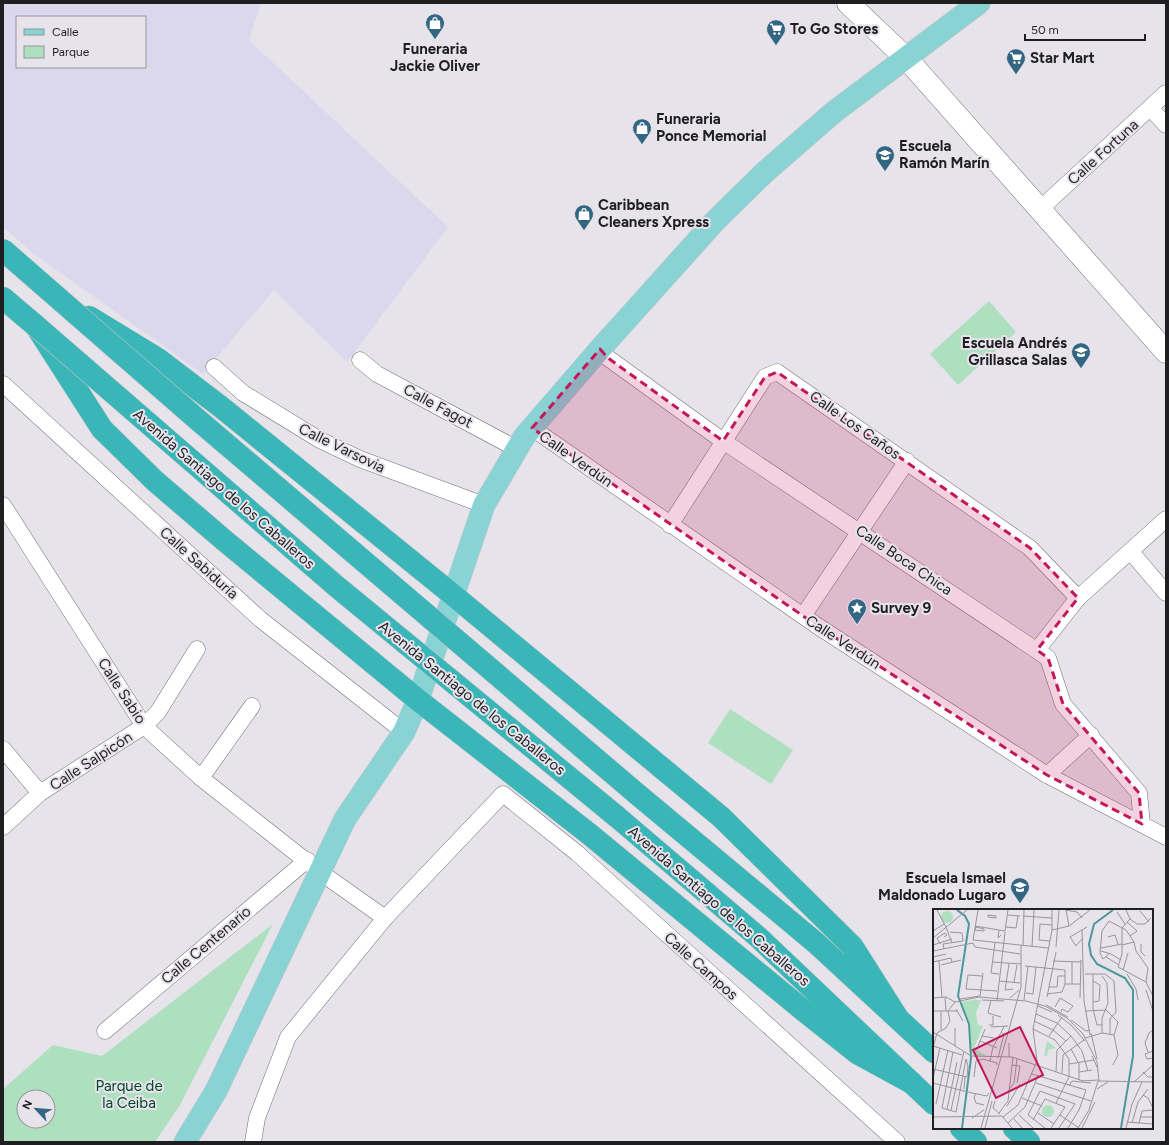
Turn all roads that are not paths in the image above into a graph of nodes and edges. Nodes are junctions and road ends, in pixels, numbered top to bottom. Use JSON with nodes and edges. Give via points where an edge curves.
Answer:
{"nodes":[{"id":1,"x":848,"y":3,"type":"edge"},
{"id":2,"x":979,"y":3,"type":"edge"},
{"id":3,"x":907,"y":59,"type":"junction"},
{"id":4,"x":1166,"y":93,"type":"edge"},
{"id":5,"x":1151,"y":109,"type":"junction"},
{"id":6,"x":1166,"y":124,"type":"edge"},
{"id":7,"x":1039,"y":210,"type":"junction"},
{"id":8,"x":3,"y":250,"type":"edge"},
{"id":9,"x":3,"y":298,"type":"edge"},
{"id":10,"x":58,"y":298,"type":"junction"},
{"id":11,"x":36,"y":326,"type":"junction"},
{"id":12,"x":600,"y":348,"type":"junction"},
{"id":13,"x":1166,"y":352,"type":"edge"},
{"id":14,"x":360,"y":360,"type":"dead end"},
{"id":15,"x":214,"y":367,"type":"dead end"},
{"id":16,"x":3,"y":384,"type":"edge"},
{"id":17,"x":532,"y":428,"type":"junction"},
{"id":18,"x":723,"y":441,"type":"junction"},
{"id":19,"x":517,"y":449,"type":"junction"},
{"id":20,"x":908,"y":461,"type":"junction"},
{"id":21,"x":3,"y":505,"type":"edge"},
{"id":22,"x":484,"y":505,"type":"junction"},
{"id":23,"x":1166,"y":519,"type":"edge"},
{"id":24,"x":670,"y":525,"type":"junction"},
{"id":25,"x":860,"y":531,"type":"junction"},
{"id":26,"x":1131,"y":552,"type":"junction"},
{"id":27,"x":1166,"y":592,"type":"edge"},
{"id":28,"x":453,"y":595,"type":"junction"},
{"id":29,"x":1078,"y":598,"type":"junction"},
{"id":30,"x":803,"y":616,"type":"junction"},
{"id":31,"x":197,"y":649,"type":"dead end"},
{"id":32,"x":1037,"y":650,"type":"junction"},
{"id":33,"x":418,"y":700,"type":"junction"},
{"id":34,"x":252,"y":706,"type":"dead end"},
{"id":35,"x":144,"y":726,"type":"junction"},
{"id":36,"x":404,"y":732,"type":"junction"},
{"id":37,"x":1091,"y":735,"type":"junction"},
{"id":38,"x":3,"y":749,"type":"edge"},
{"id":39,"x":1047,"y":775,"type":"junction"},
{"id":40,"x":201,"y":778,"type":"junction"},
{"id":41,"x":40,"y":793,"type":"junction"},
{"id":42,"x":1142,"y":824,"type":"junction"},
{"id":43,"x":3,"y":827,"type":"edge"},
{"id":44,"x":1166,"y":837,"type":"edge"},
{"id":45,"x":313,"y":866,"type":"junction"},
{"id":46,"x":385,"y":918,"type":"junction"},
{"id":47,"x":897,"y":1017,"type":"junction"},
{"id":48,"x":105,"y":1031,"type":"dead end"},
{"id":49,"x":933,"y":1051,"type":"edge"},
{"id":50,"x":912,"y":1083,"type":"junction"},
{"id":51,"x":933,"y":1103,"type":"edge"},
{"id":52,"x":962,"y":1129,"type":"edge"},
{"id":53,"x":1015,"y":1129,"type":"edge"},
{"id":54,"x":185,"y":1142,"type":"edge"},
{"id":55,"x":253,"y":1142,"type":"edge"},
{"id":56,"x":897,"y":1142,"type":"edge"},
{"id":57,"x":976,"y":1142,"type":"edge"},
{"id":58,"x":1029,"y":1142,"type":"edge"}],
"edges":[{"from":1,"to":3,"type":"street"},
{"from":2,"to":3,"type":"main road"},
{"from":3,"to":7,"type":"street"},
{"from":3,"to":12,"type":"main road","via":[[834,112],[765,172],[716,220]]},
{"from":4,"to":5,"type":"street","name":"Calle Fortuna"},
{"from":5,"to":6,"type":"street"},
{"from":5,"to":7,"type":"street","name":"Calle Fortuna"},
{"from":7,"to":13,"type":"street"},
{"from":8,"to":10,"type":"highway","name":"Avenida Santiago de los Caballeros","bridge":true},
{"from":9,"to":11,"type":"highway","name":"Avenida Santiago de los Caballeros"},
{"from":10,"to":28,"type":"highway","bridge":true,"via":[[158,359]]},
{"from":10,"to":47,"type":"highway","name":"Avenida Santiago de los Caballeros","bridge":true,"via":[[637,794],[810,938]]},
{"from":11,"to":33,"type":"highway","bridge":true,"via":[[102,429],[155,480],[225,541]]},
{"from":11,"to":50,"type":"highway","name":"Avenida Santiago de los Caballeros","bridge":true,"via":[[336,586],[616,816],[758,937]]},
{"from":12,"to":17,"type":"main road"},
{"from":12,"to":18,"type":"street","name":"Calle Boca Chica","via":[[608,358]]},
{"from":14,"to":19,"type":"street","name":"Calle Fagot","via":[[377,374]]},
{"from":15,"to":22,"type":"street","name":"Calle Varsovia","via":[[243,393],[320,440],[360,459]]},
{"from":16,"to":36,"type":"street","name":"Calle Sabiduría","via":[[260,619]]},
{"from":17,"to":19,"type":"main road"},
{"from":17,"to":24,"type":"street","name":"Calle Verdún"},
{"from":18,"to":20,"type":"street","name":"Calle Los Caños","via":[[765,377],[777,372]]},
{"from":18,"to":24,"type":"street","name":"Calle Los Caños"},
{"from":18,"to":25,"type":"street","name":"Calle Boca Chica"},
{"from":19,"to":22,"type":"main road"},
{"from":20,"to":25,"type":"street"},
{"from":20,"to":29,"type":"street","name":"Calle Los Caños","via":[[1030,548]]},
{"from":21,"to":35,"type":"street","name":"Calle Sabio"},
{"from":22,"to":28,"type":"main road"},
{"from":23,"to":26,"type":"street"},
{"from":24,"to":30,"type":"street","name":"Calle Verdún"},
{"from":25,"to":30,"type":"street"},
{"from":25,"to":32,"type":"street","name":"Calle Boca Chica"},
{"from":26,"to":27,"type":"street"},
{"from":26,"to":29,"type":"street"},
{"from":28,"to":33,"type":"main road"},
{"from":28,"to":47,"type":"highway","via":[[721,817],[852,946]]},
{"from":29,"to":32,"type":"street"},
{"from":30,"to":39,"type":"street","name":"Calle Verdún"},
{"from":31,"to":35,"type":"street","name":"Calle Salpicón","via":[[158,712]]},
{"from":32,"to":37,"type":"street","name":"Calle Boca Chica","via":[[1048,658],[1063,704]]},
{"from":33,"to":36,"type":"main road"},
{"from":33,"to":50,"type":"highway","via":[[576,823],[857,1052]]},
{"from":34,"to":40,"type":"street"},
{"from":35,"to":40,"type":"street","name":"Calle Sabio"},
{"from":35,"to":41,"type":"street","name":"Calle Salpicón"},
{"from":36,"to":45,"type":"main road"},
{"from":37,"to":39,"type":"street"},
{"from":37,"to":42,"type":"street","name":"Calle Boca Chica","via":[[1139,793]]},
{"from":38,"to":41,"type":"street"},
{"from":39,"to":42,"type":"street","name":"Calle Verdún"},
{"from":40,"to":45,"type":"street","name":"Calle Sabio"},
{"from":41,"to":43,"type":"street","name":"Calle Salpicón"},
{"from":42,"to":44,"type":"street","name":"Calle Verdún"},
{"from":45,"to":46,"type":"street","name":"Calle Sabio"},
{"from":45,"to":48,"type":"street","name":"Calle Centenario"},
{"from":45,"to":54,"type":"main road","via":[[216,1091]]},
{"from":46,"to":55,"type":"street","via":[[288,1037],[257,1118]]},
{"from":46,"to":56,"type":"street","name":"Calle Campos","via":[[503,794],[577,853]]},
{"from":47,"to":49,"type":"highway","name":"Avenida Santiago de los Caballeros"},
{"from":50,"to":51,"type":"highway","name":"Avenida Santiago de los Caballeros"},
{"from":52,"to":57,"type":"highway"},
{"from":53,"to":58,"type":"highway"}]}
